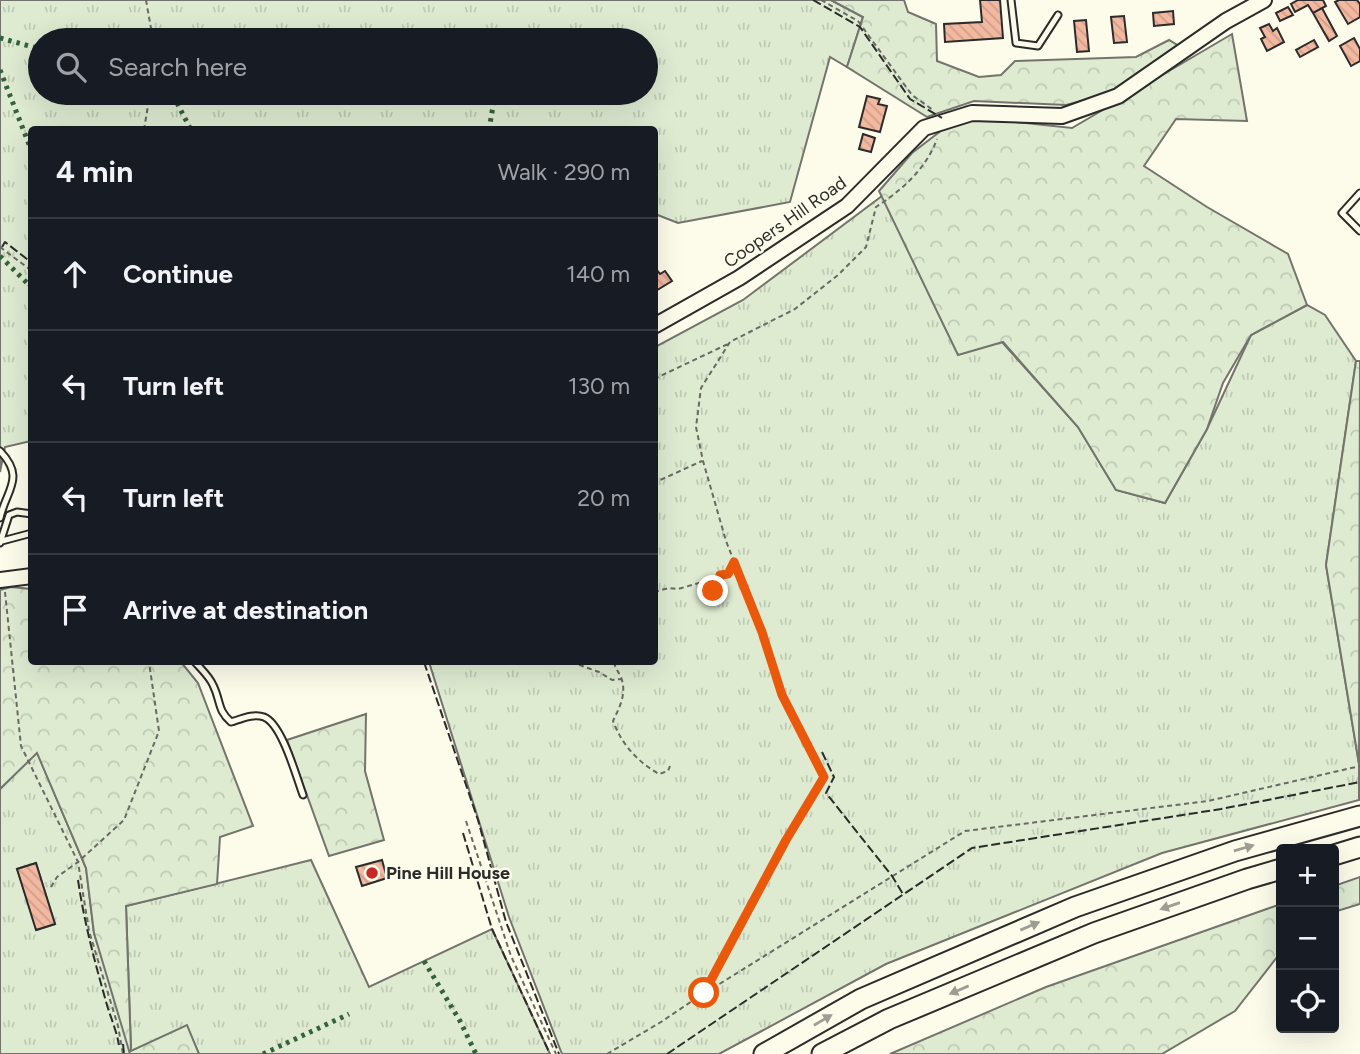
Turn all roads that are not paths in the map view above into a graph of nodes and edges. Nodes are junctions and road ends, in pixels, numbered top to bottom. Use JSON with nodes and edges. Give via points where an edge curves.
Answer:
{"nodes":[{"id":1,"x":1011,"y":0,"type":"edge"},
{"id":2,"x":1264,"y":0,"type":"edge"},
{"id":3,"x":1058,"y":15,"type":"dead end"},
{"id":4,"x":1360,"y":193,"type":"edge"},
{"id":5,"x":1360,"y":231,"type":"edge"},
{"id":6,"x":658,"y":324,"type":"edge"},
{"id":7,"x":0,"y":451,"type":"edge"},
{"id":8,"x":28,"y":513,"type":"edge"},
{"id":9,"x":0,"y":518,"type":"edge"},
{"id":10,"x":28,"y":534,"type":"edge"},
{"id":11,"x":1,"y":542,"type":"edge"},
{"id":12,"x":1,"y":576,"type":"edge"},
{"id":13,"x":28,"y":576,"type":"edge"},
{"id":14,"x":198,"y":665,"type":"edge"},
{"id":15,"x":303,"y":795,"type":"dead end"},
{"id":16,"x":1360,"y":816,"type":"edge"},
{"id":17,"x":1360,"y":847,"type":"edge"},
{"id":18,"x":1339,"y":853,"type":"edge"},
{"id":19,"x":1276,"y":870,"type":"edge"},
{"id":20,"x":764,"y":1054,"type":"edge"},
{"id":21,"x":822,"y":1054,"type":"edge"}],
"edges":[{"from":1,"to":3,"type":"lane","via":[[1016,43],[1038,46]]},
{"from":2,"to":6,"type":"street","name":"Coopers Hill Road","via":[[1118,96],[1062,116],[972,113],[924,128],[847,206],[739,278]]},
{"from":4,"to":5,"type":"lane","via":[[1342,213]]},
{"from":7,"to":9,"type":"lane","via":[[14,477]]},
{"from":8,"to":11,"type":"lane","via":[[9,515]]},
{"from":10,"to":11,"type":"lane"},
{"from":12,"to":13,"type":"street"},
{"from":14,"to":15,"type":"lane","via":[[212,681],[222,714],[231,722],[251,716],[272,722]]},
{"from":20,"to":16,"type":"highway","one_way":true,"via":[[860,999],[1075,906],[1235,851]]},
{"from":17,"to":18,"type":"highway"},
{"from":19,"to":21,"type":"highway","one_way":true,"via":[[1094,933],[889,1019]]}]}
